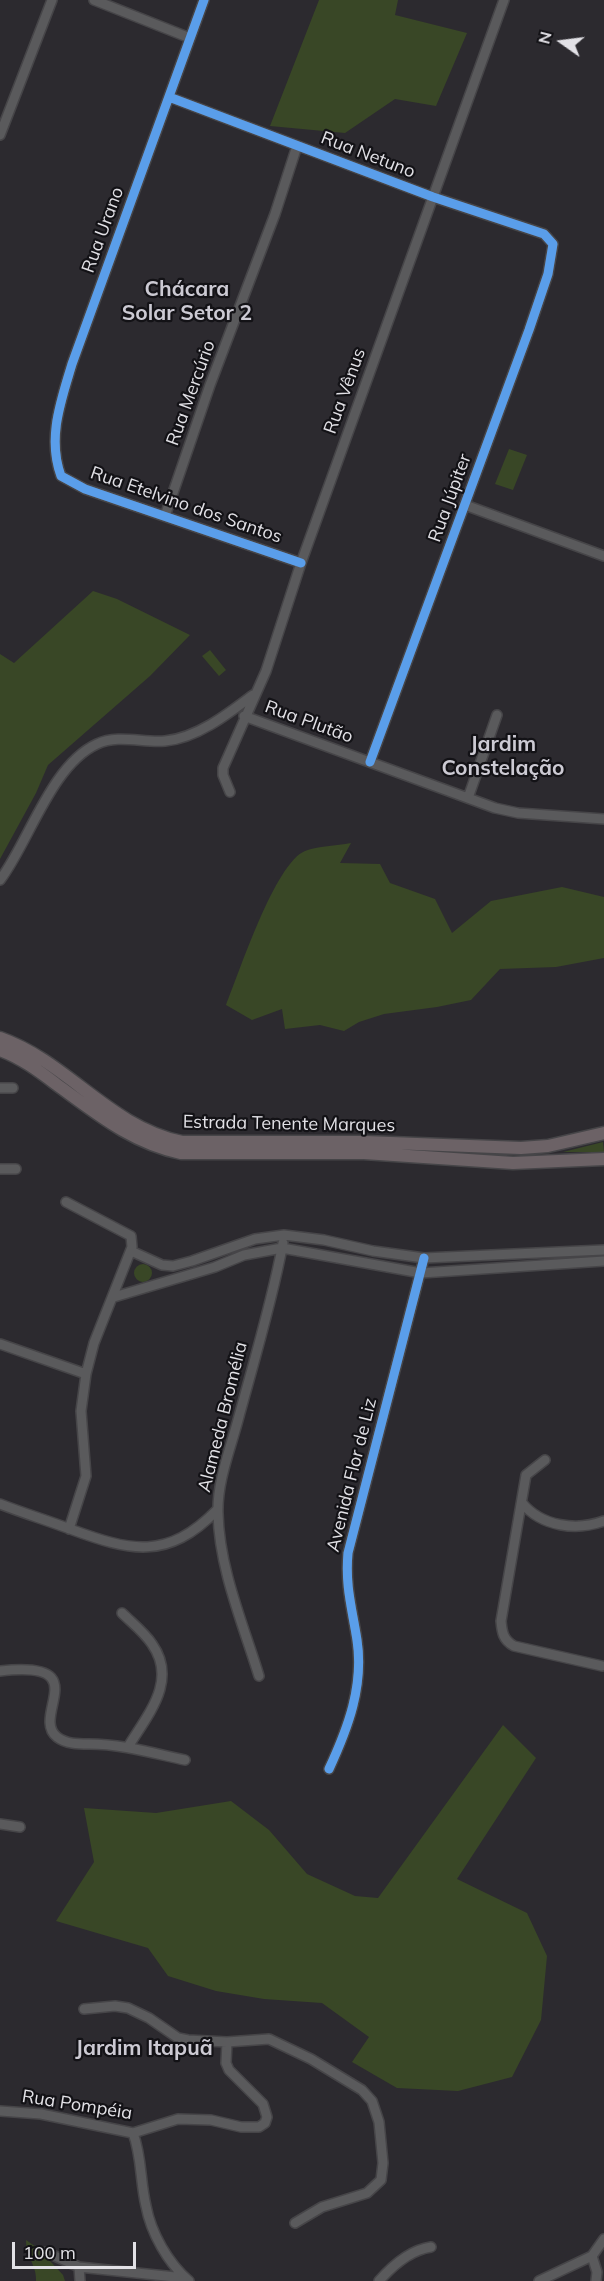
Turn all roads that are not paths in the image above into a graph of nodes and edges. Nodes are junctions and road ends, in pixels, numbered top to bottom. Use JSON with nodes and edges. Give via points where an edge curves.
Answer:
{"nodes":[{"id":1,"x":52,"y":0,"type":"edge"},
{"id":2,"x":94,"y":0,"type":"edge"},
{"id":3,"x":204,"y":0,"type":"edge"},
{"id":4,"x":504,"y":0,"type":"edge"},
{"id":5,"x":190,"y":38,"type":"junction"},
{"id":6,"x":169,"y":97,"type":"junction"},
{"id":7,"x":0,"y":135,"type":"edge"},
{"id":8,"x":297,"y":146,"type":"junction"},
{"id":9,"x":433,"y":197,"type":"junction"},
{"id":10,"x":553,"y":244,"type":"joint"},
{"id":11,"x":61,"y":476,"type":"joint"},
{"id":12,"x":465,"y":505,"type":"junction"},
{"id":13,"x":165,"y":516,"type":"junction"},
{"id":14,"x":604,"y":556,"type":"edge"},
{"id":15,"x":301,"y":563,"type":"junction"},
{"id":16,"x":255,"y":694,"type":"junction"},
{"id":17,"x":497,"y":715,"type":"dead end"},
{"id":18,"x":244,"y":716,"type":"junction"},
{"id":19,"x":370,"y":762,"type":"junction"},
{"id":20,"x":230,"y":792,"type":"dead end"},
{"id":21,"x":468,"y":798,"type":"junction"},
{"id":22,"x":604,"y":819,"type":"edge"},
{"id":23,"x":0,"y":880,"type":"edge"},
{"id":24,"x":0,"y":1038,"type":"edge"},
{"id":25,"x":0,"y":1050,"type":"edge"},
{"id":26,"x":0,"y":1088,"type":"edge"},
{"id":27,"x":13,"y":1088,"type":"dead end"},
{"id":28,"x":604,"y":1133,"type":"edge"},
{"id":29,"x":604,"y":1159,"type":"edge"},
{"id":30,"x":0,"y":1169,"type":"edge"},
{"id":31,"x":16,"y":1169,"type":"dead end"},
{"id":32,"x":66,"y":1202,"type":"dead end"},
{"id":33,"x":284,"y":1236,"type":"junction"},
{"id":34,"x":282,"y":1248,"type":"junction"},
{"id":35,"x":604,"y":1250,"type":"edge"},
{"id":36,"x":131,"y":1251,"type":"junction"},
{"id":37,"x":424,"y":1258,"type":"junction"},
{"id":38,"x":604,"y":1261,"type":"edge"},
{"id":39,"x":421,"y":1273,"type":"junction"},
{"id":40,"x":114,"y":1297,"type":"junction"},
{"id":41,"x":0,"y":1344,"type":"edge"},
{"id":42,"x":86,"y":1374,"type":"junction"},
{"id":43,"x":545,"y":1460,"type":"dead end"},
{"id":44,"x":522,"y":1503,"type":"junction"},
{"id":45,"x":0,"y":1504,"type":"edge"},
{"id":46,"x":217,"y":1510,"type":"junction"},
{"id":47,"x":604,"y":1521,"type":"edge"},
{"id":48,"x":69,"y":1529,"type":"junction"},
{"id":49,"x":122,"y":1613,"type":"dead end"},
{"id":50,"x":602,"y":1666,"type":"dead end"},
{"id":51,"x":0,"y":1671,"type":"edge"},
{"id":52,"x":259,"y":1677,"type":"dead end"},
{"id":53,"x":128,"y":1746,"type":"junction"},
{"id":54,"x":185,"y":1760,"type":"dead end"},
{"id":55,"x":329,"y":1769,"type":"dead end"},
{"id":56,"x":0,"y":1824,"type":"edge"},
{"id":57,"x":20,"y":1827,"type":"dead end"},
{"id":58,"x":84,"y":2009,"type":"dead end"},
{"id":59,"x":227,"y":2042,"type":"junction"},
{"id":60,"x":0,"y":2110,"type":"edge"},
{"id":61,"x":133,"y":2133,"type":"junction"},
{"id":62,"x":295,"y":2223,"type":"dead end"},
{"id":63,"x":604,"y":2239,"type":"edge"},
{"id":64,"x":431,"y":2247,"type":"dead end"},
{"id":65,"x":46,"y":2252,"type":"dead end"},
{"id":66,"x":592,"y":2256,"type":"junction"},
{"id":67,"x":79,"y":2267,"type":"junction"},
{"id":68,"x":187,"y":2279,"type":"edge"},
{"id":69,"x":80,"y":2281,"type":"edge"},
{"id":70,"x":379,"y":2281,"type":"edge"},
{"id":71,"x":539,"y":2281,"type":"edge"},
{"id":72,"x":596,"y":2281,"type":"edge"}],
"edges":[{"from":1,"to":7,"type":"street"},
{"from":2,"to":5,"type":"street"},
{"from":3,"to":5,"type":"street","name":"Rua Urano"},
{"from":4,"to":9,"type":"street","name":"Rua Vênus"},
{"from":5,"to":6,"type":"street","name":"Rua Urano"},
{"from":6,"to":8,"type":"street","name":"Rua Netuno"},
{"from":6,"to":11,"type":"street","name":"Rua Urano","via":[[58,412],[54,441]]},
{"from":8,"to":9,"type":"street","name":"Rua Netuno"},
{"from":8,"to":13,"type":"street","name":"Rua Mercúrio"},
{"from":9,"to":10,"type":"street","name":"Rua Netuno","via":[[544,234]]},
{"from":9,"to":15,"type":"street","name":"Rua Vênus"},
{"from":10,"to":12,"type":"street","name":"Rua Júpiter","via":[[548,274]]},
{"from":11,"to":13,"type":"street","name":"Rua Etelvino dos Santos","via":[[85,489]]},
{"from":12,"to":14,"type":"street"},
{"from":12,"to":19,"type":"street","name":"Rua Júpiter"},
{"from":13,"to":15,"type":"street","name":"Rua Etelvino dos Santos"},
{"from":15,"to":16,"type":"street","name":"Rua Vênus"},
{"from":16,"to":18,"type":"street","name":"Rua Vênus"},
{"from":16,"to":23,"type":"street","via":[[214,723],[180,738],[96,744],[65,771]]},
{"from":17,"to":21,"type":"street"},
{"from":18,"to":19,"type":"street","name":"Rua Plutão"},
{"from":18,"to":20,"type":"street","name":"Rua Vênus","via":[[223,768]]},
{"from":19,"to":21,"type":"street","name":"Rua Plutão"},
{"from":21,"to":22,"type":"street","name":"Rua Plutão","via":[[518,813]]},
{"from":24,"to":28,"type":"main road","name":"Estrada Tenente Marques","via":[[42,1059],[127,1122],[183,1142],[365,1142],[521,1148]]},
{"from":25,"to":29,"type":"main road","name":"Estrada Tenente Marques","via":[[36,1069],[123,1132],[181,1153],[364,1153],[513,1163]]},
{"from":26,"to":27,"type":"street"},
{"from":30,"to":31,"type":"street"},
{"from":32,"to":36,"type":"street","via":[[131,1236]]},
{"from":33,"to":34,"type":"street","name":"Alameda Bromélia"},
{"from":33,"to":36,"type":"street","via":[[255,1239],[173,1266]]},
{"from":33,"to":37,"type":"street"},
{"from":34,"to":39,"type":"street"},
{"from":34,"to":40,"type":"street","via":[[244,1255]]},
{"from":34,"to":46,"type":"street","name":"Alameda Bromélia"},
{"from":35,"to":37,"type":"street"},
{"from":36,"to":40,"type":"street"},
{"from":37,"to":39,"type":"street","name":"Avenida Flor de Liz"},
{"from":38,"to":39,"type":"street"},
{"from":39,"to":55,"type":"street","name":"Avenida Flor de Liz","via":[[348,1553],[346,1581],[357,1641],[358,1681],[349,1722]]},
{"from":40,"to":42,"type":"street","via":[[94,1343]]},
{"from":41,"to":42,"type":"street"},
{"from":42,"to":48,"type":"street","via":[[81,1418],[86,1476]]},
{"from":43,"to":44,"type":"street","via":[[526,1475]]},
{"from":44,"to":47,"type":"street","via":[[556,1524],[576,1527]]},
{"from":44,"to":50,"type":"street","via":[[501,1621],[504,1638],[523,1649]]},
{"from":45,"to":48,"type":"street"},
{"from":46,"to":48,"type":"street","via":[[192,1531],[155,1547],[115,1545]]},
{"from":46,"to":52,"type":"street","name":"Alameda Bromélia","via":[[231,1586]]},
{"from":49,"to":53,"type":"street","via":[[150,1641],[162,1666],[163,1678],[158,1695]]},
{"from":51,"to":53,"type":"street","via":[[30,1669],[42,1671],[51,1679],[56,1692],[50,1723],[56,1736],[64,1741]]},
{"from":53,"to":54,"type":"street"},
{"from":56,"to":57,"type":"street"},
{"from":58,"to":59,"type":"street","via":[[128,2008],[178,2038]]},
{"from":59,"to":61,"type":"street","name":"Rua Pompéia","via":[[229,2070],[263,2104],[265,2123],[252,2128],[178,2119]]},
{"from":59,"to":62,"type":"street","via":[[262,2038],[278,2042],[362,2090],[376,2110],[383,2163],[379,2183],[367,2193],[322,2207]]},
{"from":60,"to":61,"type":"street","name":"Rua Pompéia"},
{"from":61,"to":68,"type":"street","via":[[152,2226],[163,2249]]},
{"from":63,"to":66,"type":"street"},
{"from":64,"to":70,"type":"street","via":[[410,2254]]},
{"from":65,"to":67,"type":"street"},
{"from":66,"to":71,"type":"street"},
{"from":66,"to":72,"type":"street"},
{"from":67,"to":68,"type":"street"},
{"from":67,"to":69,"type":"street"}]}
